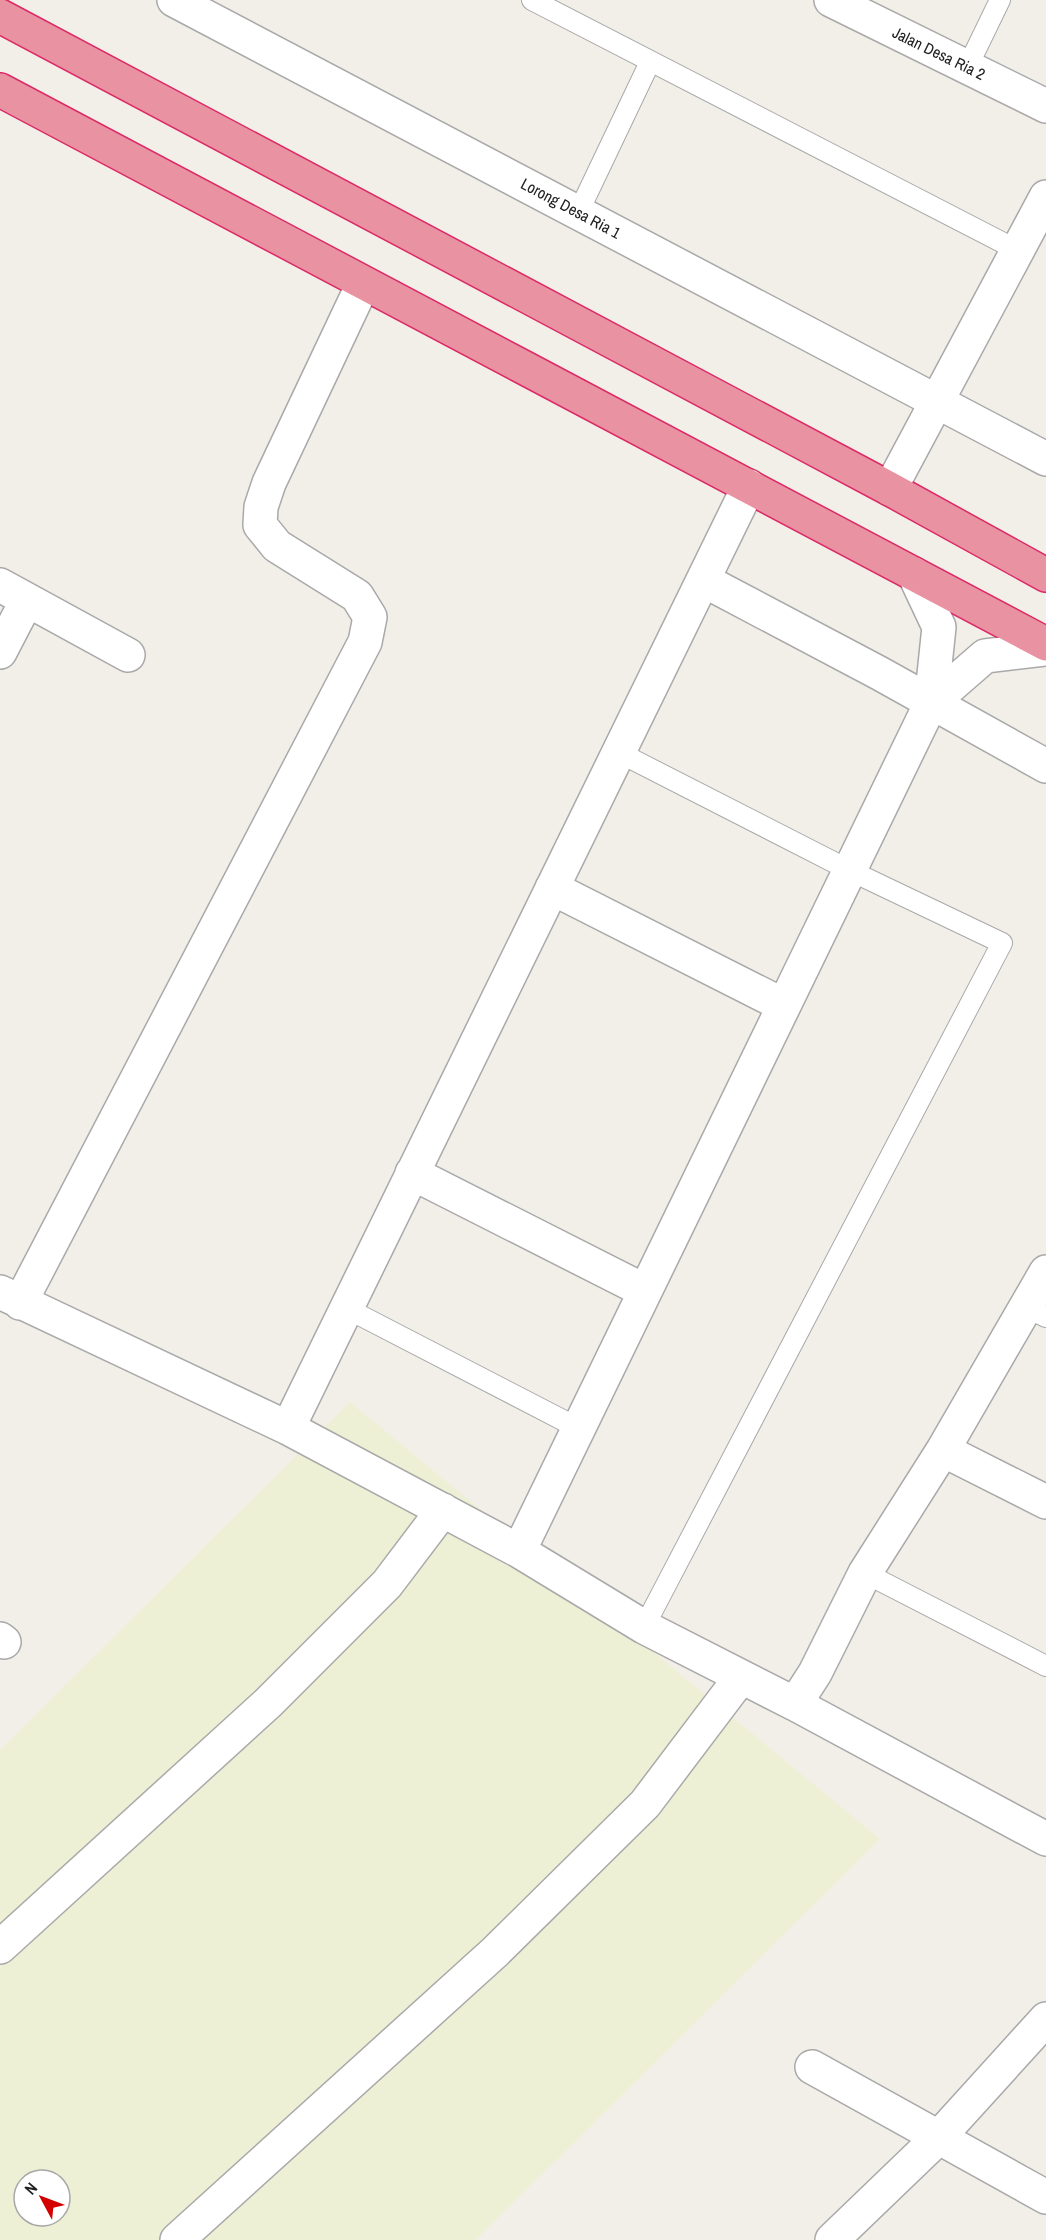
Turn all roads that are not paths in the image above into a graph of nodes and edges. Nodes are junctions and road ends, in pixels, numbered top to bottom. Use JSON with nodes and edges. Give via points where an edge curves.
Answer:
{"nodes":[{"id":1,"x":174,"y":0,"type":"edge"},
{"id":2,"x":532,"y":0,"type":"edge"},
{"id":3,"x":1000,"y":0,"type":"edge"},
{"id":4,"x":839,"y":2,"type":"edge"},
{"id":5,"x":206,"y":8,"type":"edge"},
{"id":6,"x":0,"y":16,"type":"edge"},
{"id":7,"x":650,"y":62,"type":"junction"},
{"id":8,"x":967,"y":68,"type":"junction"},
{"id":9,"x":0,"y":90,"type":"edge"},
{"id":10,"x":1046,"y":106,"type":"edge"},
{"id":11,"x":1046,"y":197,"type":"edge"},
{"id":12,"x":579,"y":212,"type":"junction"},
{"id":13,"x":1017,"y":250,"type":"junction"},
{"id":14,"x":363,"y":284,"type":"junction"},
{"id":15,"x":938,"y":403,"type":"junction"},
{"id":16,"x":1046,"y":459,"type":"edge"},
{"id":17,"x":749,"y":486,"type":"junction"},
{"id":18,"x":890,"y":489,"type":"junction"},
{"id":19,"x":914,"y":574,"type":"junction"},
{"id":20,"x":1046,"y":575,"type":"edge"},
{"id":21,"x":703,"y":579,"type":"junction"},
{"id":22,"x":14,"y":592,"type":"edge"},
{"id":23,"x":1046,"y":646,"type":"edge"},
{"id":24,"x":0,"y":652,"type":"edge"},
{"id":25,"x":128,"y":656,"type":"dead end"},
{"id":26,"x":931,"y":703,"type":"junction"},
{"id":27,"x":618,"y":752,"type":"junction"},
{"id":28,"x":1046,"y":766,"type":"edge"},
{"id":29,"x":849,"y":870,"type":"junction"},
{"id":30,"x":552,"y":888,"type":"junction"},
{"id":31,"x":783,"y":1005,"type":"junction"},
{"id":32,"x":412,"y":1173,"type":"junction"},
{"id":33,"x":1046,"y":1272,"type":"edge"},
{"id":34,"x":645,"y":1291,"type":"junction"},
{"id":35,"x":10,"y":1297,"type":"edge"},
{"id":36,"x":346,"y":1308,"type":"junction"},
{"id":37,"x":1035,"y":1312,"type":"edge"},
{"id":38,"x":288,"y":1428,"type":"junction"},
{"id":39,"x":578,"y":1428,"type":"junction"},
{"id":40,"x":943,"y":1450,"type":"junction"},
{"id":41,"x":1046,"y":1502,"type":"edge"},
{"id":42,"x":443,"y":1510,"type":"junction"},
{"id":43,"x":519,"y":1551,"type":"junction"},
{"id":44,"x":866,"y":1573,"type":"junction"},
{"id":45,"x":644,"y":1627,"type":"junction"},
{"id":46,"x":1046,"y":1666,"type":"edge"},
{"id":47,"x":741,"y":1677,"type":"junction"},
{"id":48,"x":795,"y":1704,"type":"junction"},
{"id":49,"x":1046,"y":1839,"type":"edge"},
{"id":50,"x":0,"y":1947,"type":"edge"},
{"id":51,"x":1046,"y":2019,"type":"edge"},
{"id":52,"x":812,"y":2067,"type":"dead end"},
{"id":53,"x":938,"y":2138,"type":"junction"},
{"id":54,"x":1046,"y":2197,"type":"edge"},
{"id":55,"x":177,"y":2240,"type":"edge"},
{"id":56,"x":832,"y":2240,"type":"edge"}],
"edges":[{"from":1,"to":5,"type":"street","name":"Lorong Desa Ria 1"},
{"from":2,"to":7,"type":"lane"},
{"from":3,"to":8,"type":"lane"},
{"from":4,"to":8,"type":"street","name":"Jalan Desa Ria 2"},
{"from":5,"to":12,"type":"street","name":"Lorong Desa Ria 1"},
{"from":6,"to":18,"type":"highway"},
{"from":7,"to":12,"type":"lane"},
{"from":7,"to":13,"type":"lane"},
{"from":8,"to":10,"type":"street","name":"Jalan Desa Ria 2"},
{"from":9,"to":14,"type":"highway"},
{"from":11,"to":13,"type":"street"},
{"from":12,"to":15,"type":"street","name":"Lorong Desa Ria 1"},
{"from":13,"to":15,"type":"street"},
{"from":14,"to":17,"type":"highway"},
{"from":14,"to":35,"type":"street","via":[[269,483],[260,525],[277,546],[357,596],[370,616],[365,642]]},
{"from":15,"to":16,"type":"street","name":"Lorong Desa Ria 1"},
{"from":15,"to":18,"type":"street"},
{"from":17,"to":19,"type":"highway"},
{"from":17,"to":21,"type":"street"},
{"from":18,"to":20,"type":"highway"},
{"from":19,"to":23,"type":"highway"},
{"from":19,"to":26,"type":"street","via":[[939,627]]},
{"from":21,"to":26,"type":"street"},
{"from":21,"to":27,"type":"street"},
{"from":22,"to":24,"type":"street"},
{"from":22,"to":25,"type":"street"},
{"from":23,"to":26,"type":"street","via":[[985,656]]},
{"from":26,"to":28,"type":"street"},
{"from":26,"to":29,"type":"street"},
{"from":27,"to":29,"type":"lane"},
{"from":27,"to":30,"type":"street"},
{"from":29,"to":31,"type":"street"},
{"from":29,"to":45,"type":"lane","via":[[1002,943]]},
{"from":30,"to":31,"type":"street"},
{"from":30,"to":32,"type":"street"},
{"from":31,"to":34,"type":"street"},
{"from":32,"to":34,"type":"street"},
{"from":32,"to":36,"type":"street"},
{"from":33,"to":37,"type":"street"},
{"from":34,"to":39,"type":"street"},
{"from":35,"to":38,"type":"street"},
{"from":36,"to":38,"type":"street"},
{"from":36,"to":39,"type":"lane"},
{"from":37,"to":40,"type":"street"},
{"from":38,"to":42,"type":"street"},
{"from":39,"to":43,"type":"street"},
{"from":40,"to":41,"type":"street"},
{"from":40,"to":44,"type":"street"},
{"from":42,"to":43,"type":"street"},
{"from":42,"to":50,"type":"street","via":[[387,1584],[268,1702]]},
{"from":43,"to":45,"type":"street"},
{"from":44,"to":46,"type":"lane"},
{"from":44,"to":48,"type":"street"},
{"from":45,"to":47,"type":"street"},
{"from":47,"to":48,"type":"street"},
{"from":47,"to":55,"type":"street","via":[[645,1804],[495,1952]]},
{"from":48,"to":49,"type":"street"},
{"from":51,"to":53,"type":"street"},
{"from":52,"to":53,"type":"street"},
{"from":53,"to":54,"type":"street"},
{"from":53,"to":56,"type":"street"}]}
